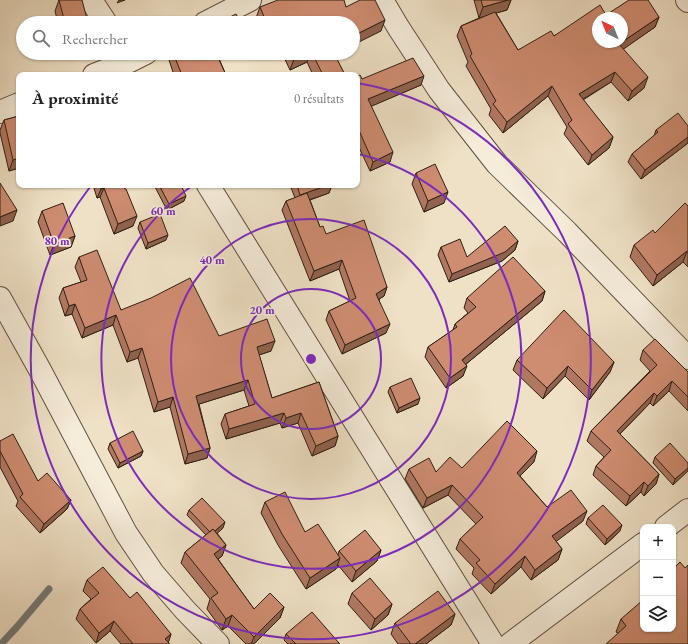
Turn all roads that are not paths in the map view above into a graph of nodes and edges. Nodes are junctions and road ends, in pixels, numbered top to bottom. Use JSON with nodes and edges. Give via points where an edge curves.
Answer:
{"nodes":[{"id":1,"x":91,"y":0,"type":"edge"},
{"id":2,"x":250,"y":0,"type":"edge"},
{"id":3,"x":382,"y":0,"type":"edge"},
{"id":4,"x":101,"y":16,"type":"edge"},
{"id":5,"x":219,"y":16,"type":"edge"},
{"id":6,"x":134,"y":61,"type":"edge"},
{"id":7,"x":103,"y":72,"type":"edge"},
{"id":8,"x":16,"y":105,"type":"edge"},
{"id":9,"x":0,"y":112,"type":"edge"},
{"id":10,"x":210,"y":188,"type":"edge"},
{"id":11,"x":0,"y":298,"type":"edge"},
{"id":12,"x":688,"y":358,"type":"edge"},
{"id":13,"x":688,"y":510,"type":"edge"},
{"id":14,"x":670,"y":524,"type":"edge"},
{"id":15,"x":640,"y":546,"type":"edge"},
{"id":16,"x":218,"y":644,"type":"edge"},
{"id":17,"x":493,"y":644,"type":"edge"},
{"id":18,"x":510,"y":644,"type":"edge"}],
"edges":[{"from":1,"to":4,"type":"street"},
{"from":2,"to":5,"type":"street"},
{"from":3,"to":12,"type":"street","via":[[439,90],[497,164],[567,232]]},
{"from":6,"to":7,"type":"street"},
{"from":8,"to":9,"type":"street"},
{"from":10,"to":17,"type":"street"},
{"from":11,"to":16,"type":"street","via":[[126,533],[153,573]]},
{"from":13,"to":14,"type":"street"},
{"from":15,"to":18,"type":"street"}]}
